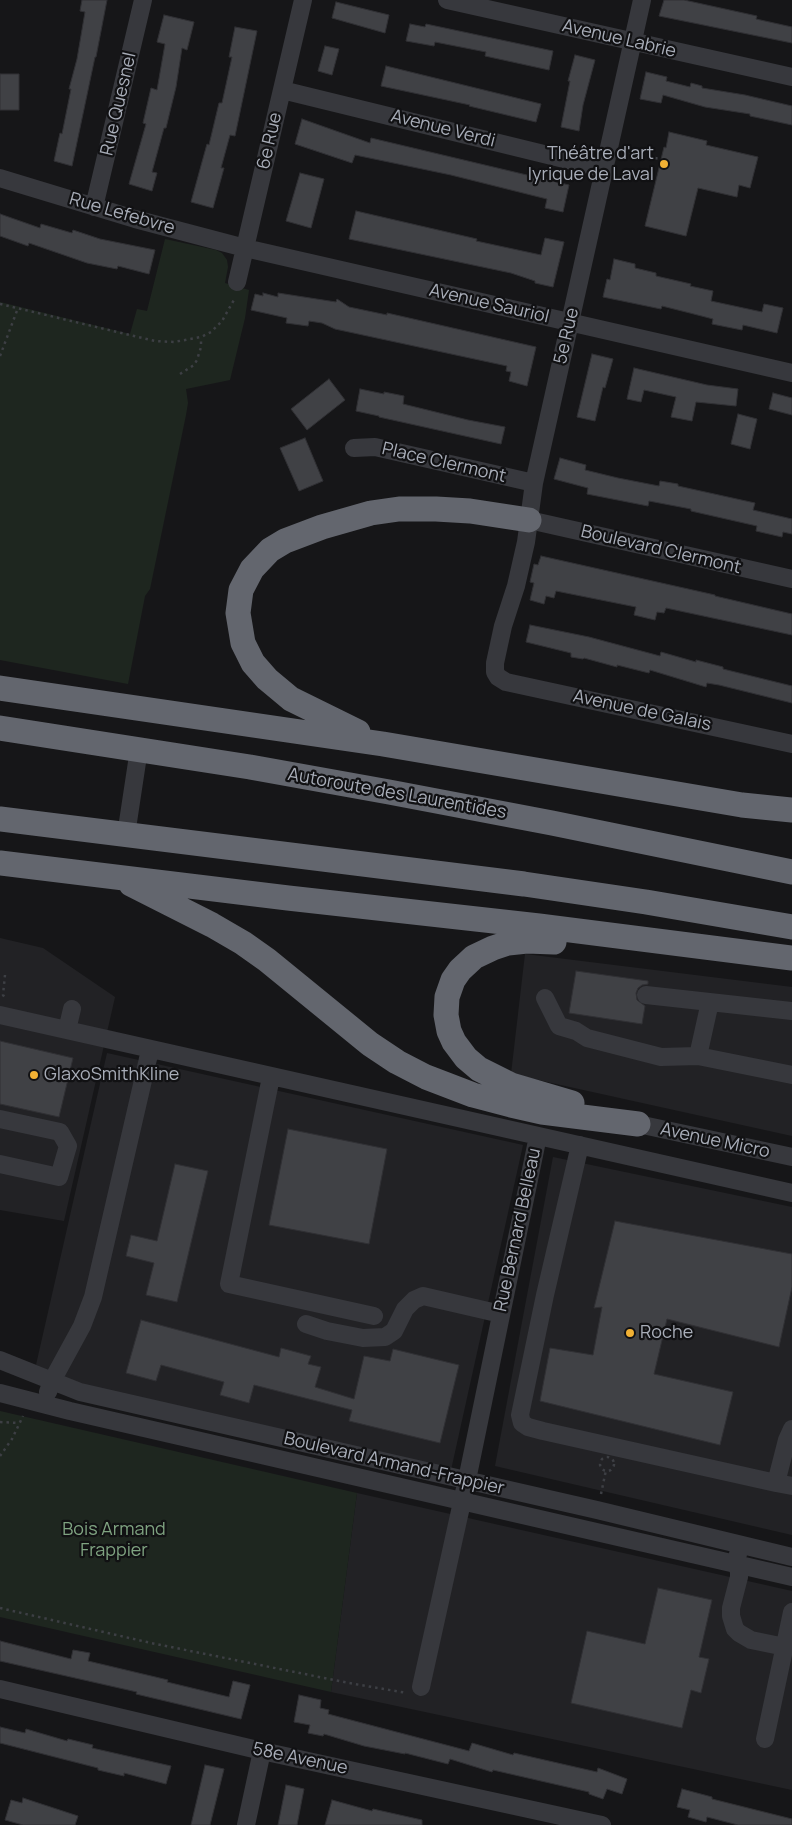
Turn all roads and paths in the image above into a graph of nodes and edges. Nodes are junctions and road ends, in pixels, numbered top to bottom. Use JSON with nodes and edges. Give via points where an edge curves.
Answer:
{"nodes":[{"id":1,"x":143,"y":0,"type":"edge"},
{"id":2,"x":303,"y":0,"type":"edge"},
{"id":3,"x":447,"y":0,"type":"edge"},
{"id":4,"x":642,"y":0,"type":"edge"},
{"id":5,"x":632,"y":42,"type":"junction"},
{"id":6,"x":792,"y":77,"type":"edge"},
{"id":7,"x":282,"y":90,"type":"junction"},
{"id":8,"x":620,"y":152,"type":"dead end"},
{"id":9,"x":661,"y":160,"type":"dead end"},
{"id":10,"x":605,"y":169,"type":"junction"},
{"id":11,"x":0,"y":178,"type":"edge"},
{"id":12,"x":94,"y":207,"type":"junction"},
{"id":13,"x":245,"y":248,"type":"junction"},
{"id":14,"x":236,"y":288,"type":"joint"},
{"id":15,"x":0,"y":304,"type":"edge"},
{"id":16,"x":18,"y":308,"type":"junction"},
{"id":17,"x":570,"y":322,"type":"junction"},
{"id":18,"x":201,"y":337,"type":"junction"},
{"id":19,"x":0,"y":356,"type":"edge"},
{"id":20,"x":792,"y":373,"type":"edge"},
{"id":21,"x":180,"y":374,"type":"dead end"},
{"id":22,"x":354,"y":448,"type":"dead end"},
{"id":23,"x":534,"y":483,"type":"junction"},
{"id":24,"x":530,"y":520,"type":"junction"},
{"id":25,"x":792,"y":580,"type":"edge"},
{"id":26,"x":495,"y":672,"type":"joint"},
{"id":27,"x":0,"y":679,"type":"edge"},
{"id":28,"x":0,"y":688,"type":"edge"},
{"id":29,"x":60,"y":696,"type":"junction"},
{"id":30,"x":0,"y":728,"type":"edge"},
{"id":31,"x":382,"y":744,"type":"junction"},
{"id":32,"x":792,"y":744,"type":"edge"},
{"id":33,"x":139,"y":750,"type":"junction"},
{"id":34,"x":742,"y":805,"type":"junction"},
{"id":35,"x":792,"y":810,"type":"edge"},
{"id":36,"x":792,"y":818,"type":"edge"},
{"id":37,"x":0,"y":819,"type":"edge"},
{"id":38,"x":126,"y":835,"type":"junction"},
{"id":39,"x":0,"y":863,"type":"edge"},
{"id":40,"x":792,"y":872,"type":"edge"},
{"id":41,"x":117,"y":876,"type":"junction"},
{"id":42,"x":792,"y":927,"type":"edge"},
{"id":43,"x":685,"y":944,"type":"junction"},
{"id":44,"x":792,"y":958,"type":"edge"},
{"id":45,"x":4,"y":975,"type":"dead end"},
{"id":46,"x":646,"y":995,"type":"dead end"},
{"id":47,"x":545,"y":998,"type":"dead end"},
{"id":48,"x":710,"y":1002,"type":"junction"},
{"id":49,"x":4,"y":1009,"type":"edge"},
{"id":50,"x":72,"y":1009,"type":"dead end"},
{"id":51,"x":792,"y":1011,"type":"edge"},
{"id":52,"x":67,"y":1030,"type":"junction"},
{"id":53,"x":150,"y":1050,"type":"junction"},
{"id":54,"x":698,"y":1056,"type":"junction"},
{"id":55,"x":792,"y":1074,"type":"edge"},
{"id":56,"x":271,"y":1077,"type":"junction"},
{"id":57,"x":0,"y":1119,"type":"edge"},
{"id":58,"x":638,"y":1124,"type":"junction"},
{"id":59,"x":538,"y":1136,"type":"junction"},
{"id":60,"x":580,"y":1145,"type":"junction"},
{"id":61,"x":792,"y":1157,"type":"edge"},
{"id":62,"x":0,"y":1164,"type":"edge"},
{"id":63,"x":792,"y":1192,"type":"edge"},
{"id":64,"x":501,"y":1314,"type":"junction"},
{"id":65,"x":374,"y":1316,"type":"dead end"},
{"id":66,"x":306,"y":1324,"type":"dead end"},
{"id":67,"x":0,"y":1360,"type":"edge"},
{"id":68,"x":52,"y":1381,"type":"junction"},
{"id":69,"x":0,"y":1392,"type":"edge"},
{"id":70,"x":45,"y":1405,"type":"junction"},
{"id":71,"x":23,"y":1415,"type":"dead end"},
{"id":72,"x":0,"y":1422,"type":"edge"},
{"id":73,"x":19,"y":1423,"type":"junction"},
{"id":74,"x":792,"y":1429,"type":"edge"},
{"id":75,"x":0,"y":1456,"type":"edge"},
{"id":76,"x":606,"y":1470,"type":"junction"},
{"id":77,"x":466,"y":1481,"type":"junction"},
{"id":78,"x":784,"y":1485,"type":"edge"},
{"id":79,"x":600,"y":1498,"type":"dead end"},
{"id":80,"x":462,"y":1501,"type":"junction"},
{"id":81,"x":741,"y":1544,"type":"junction"},
{"id":82,"x":792,"y":1557,"type":"edge"},
{"id":83,"x":736,"y":1564,"type":"junction"},
{"id":84,"x":792,"y":1577,"type":"edge"},
{"id":85,"x":0,"y":1608,"type":"edge"},
{"id":86,"x":792,"y":1612,"type":"edge"},
{"id":87,"x":784,"y":1647,"type":"junction"},
{"id":88,"x":421,"y":1687,"type":"joint"},
{"id":89,"x":0,"y":1689,"type":"edge"},
{"id":90,"x":765,"y":1739,"type":"dead end"},
{"id":91,"x":262,"y":1751,"type":"junction"},
{"id":92,"x":246,"y":1825,"type":"edge"},
{"id":93,"x":602,"y":1825,"type":"edge"}],
"edges":[{"from":1,"to":12,"type":"street","name":"Rue Quesnel"},
{"from":2,"to":7,"type":"street","name":"6e Rue"},
{"from":3,"to":5,"type":"street","name":"Avenue Labrie"},
{"from":4,"to":5,"type":"street","name":"5e Rue"},
{"from":5,"to":6,"type":"street","name":"Avenue Labrie"},
{"from":5,"to":10,"type":"street","name":"5e Rue"},
{"from":7,"to":10,"type":"street","name":"Avenue Verdi"},
{"from":7,"to":13,"type":"street","name":"6e Rue"},
{"from":8,"to":9,"type":"path"},
{"from":10,"to":17,"type":"street","name":"5e Rue"},
{"from":11,"to":12,"type":"street","name":"Rue Lefebvre"},
{"from":12,"to":13,"type":"street","name":"Rue Lefebvre"},
{"from":13,"to":14,"type":"street","name":"6e Rue"},
{"from":13,"to":17,"type":"street","name":"Avenue Sauriol"},
{"from":14,"to":18,"type":"path","via":[[222,321]]},
{"from":15,"to":16,"type":"path"},
{"from":16,"to":18,"type":"path","via":[[154,341]]},
{"from":16,"to":19,"type":"path"},
{"from":17,"to":20,"type":"street","name":"Avenue Sauriol"},
{"from":17,"to":23,"type":"street","name":"5e Rue"},
{"from":18,"to":21,"type":"path","via":[[197,360]]},
{"from":22,"to":23,"type":"street","name":"Place Clermont","via":[[374,447]]},
{"from":23,"to":24,"type":"street","name":"5e Rue"},
{"from":24,"to":25,"type":"street","name":"Boulevard Clermont"},
{"from":24,"to":26,"type":"street","name":"5e Rue","via":[[516,586],[503,626]]},
{"from":24,"to":31,"type":"highway","via":[[436,508],[399,509],[330,524],[289,539],[270,550],[252,569],[241,590],[238,613],[243,643],[257,668],[296,702]]},
{"from":26,"to":32,"type":"street","name":"Avenue de Galais","via":[[506,682]]},
{"from":27,"to":29,"type":"highway"},
{"from":28,"to":29,"type":"highway"},
{"from":29,"to":31,"type":"highway"},
{"from":30,"to":33,"type":"highway","name":"Autoroute des Laurentides"},
{"from":31,"to":34,"type":"highway"},
{"from":33,"to":38,"type":"street"},
{"from":33,"to":40,"type":"highway","name":"Autoroute des Laurentides","via":[[460,805]]},
{"from":34,"to":35,"type":"highway"},
{"from":34,"to":36,"type":"highway"},
{"from":37,"to":38,"type":"highway"},
{"from":38,"to":42,"type":"highway","via":[[524,884]]},
{"from":39,"to":41,"type":"highway"},
{"from":41,"to":43,"type":"highway"},
{"from":41,"to":58,"type":"highway","via":[[243,943],[359,1036],[413,1070],[458,1090],[511,1105]]},
{"from":43,"to":44,"type":"highway"},
{"from":43,"to":58,"type":"highway","via":[[508,943],[470,960],[454,980],[447,996],[446,1015],[454,1042],[466,1058],[485,1073],[519,1088]]},
{"from":45,"to":49,"type":"path"},
{"from":46,"to":48,"type":"street"},
{"from":47,"to":54,"type":"street","via":[[559,1026],[587,1038],[661,1057]]},
{"from":48,"to":51,"type":"street"},
{"from":48,"to":54,"type":"street"},
{"from":49,"to":52,"type":"street","name":"Rue Bernard Belleau"},
{"from":50,"to":52,"type":"street"},
{"from":52,"to":53,"type":"street","name":"Rue Bernard Belleau"},
{"from":53,"to":56,"type":"street","name":"Rue Bernard Belleau"},
{"from":53,"to":68,"type":"street","via":[[93,1296],[82,1326]]},
{"from":54,"to":55,"type":"street"},
{"from":56,"to":59,"type":"street","name":"Rue Bernard Belleau"},
{"from":56,"to":65,"type":"street","via":[[229,1284]]},
{"from":57,"to":62,"type":"street","via":[[60,1132],[68,1146],[59,1177]]},
{"from":58,"to":61,"type":"street","name":"Avenue Micro"},
{"from":59,"to":60,"type":"street"},
{"from":59,"to":64,"type":"street","name":"Rue Bernard Belleau"},
{"from":60,"to":63,"type":"street"},
{"from":60,"to":78,"type":"street","via":[[520,1415],[522,1423],[543,1431]]},
{"from":64,"to":66,"type":"street","via":[[423,1296],[404,1309],[392,1333],[385,1337],[364,1338]]},
{"from":64,"to":77,"type":"street","name":"Rue Bernard Belleau"},
{"from":67,"to":68,"type":"street","name":"Boulevard Armand-Frappier"},
{"from":68,"to":70,"type":"street"},
{"from":68,"to":77,"type":"street","name":"Boulevard Armand-Frappier","via":[[80,1392]]},
{"from":69,"to":70,"type":"street","name":"Boulevard Armand-Frappier"},
{"from":70,"to":80,"type":"street","name":"Boulevard Armand-Frappier"},
{"from":71,"to":73,"type":"path"},
{"from":72,"to":73,"type":"path"},
{"from":73,"to":75,"type":"path"},
{"from":74,"to":78,"type":"street","via":[[787,1440]]},
{"from":76,"to":76,"type":"path","via":[[612,1469],[614,1464],[609,1457],[601,1461],[601,1467]]},
{"from":76,"to":79,"type":"path"},
{"from":77,"to":80,"type":"street","name":"Rue Bernard Belleau"},
{"from":77,"to":81,"type":"street","name":"Boulevard Armand-Frappier"},
{"from":80,"to":83,"type":"street","name":"Boulevard Armand-Frappier"},
{"from":80,"to":88,"type":"street","name":"Rue Bernard Belleau"},
{"from":81,"to":82,"type":"street","name":"Boulevard Armand-Frappier"},
{"from":81,"to":83,"type":"street"},
{"from":83,"to":84,"type":"street","name":"Boulevard Armand-Frappier"},
{"from":83,"to":87,"type":"street","via":[[739,1576],[731,1608],[735,1629],[751,1640]]},
{"from":85,"to":88,"type":"path","via":[[349,1683],[406,1693]]},
{"from":86,"to":87,"type":"street"},
{"from":87,"to":90,"type":"street"},
{"from":89,"to":91,"type":"street","name":"58e Avenue"},
{"from":91,"to":92,"type":"street"},
{"from":91,"to":93,"type":"street","name":"58e Avenue"}]}
